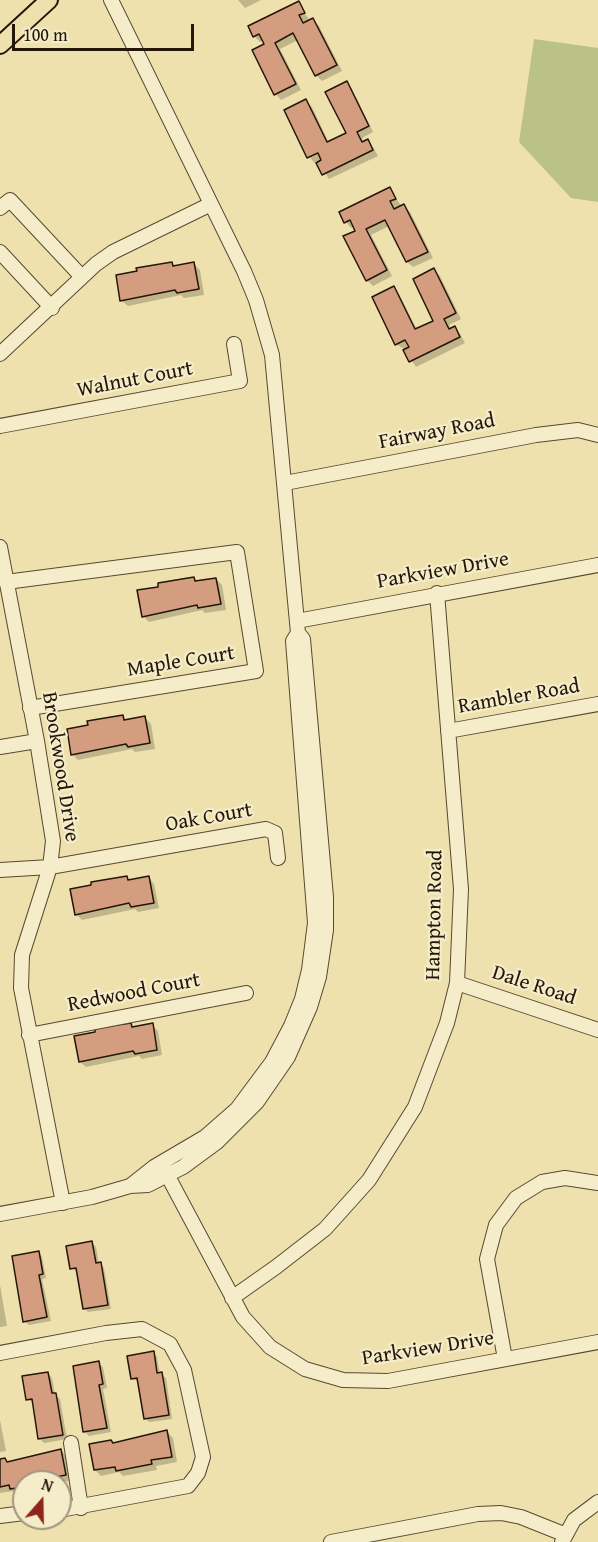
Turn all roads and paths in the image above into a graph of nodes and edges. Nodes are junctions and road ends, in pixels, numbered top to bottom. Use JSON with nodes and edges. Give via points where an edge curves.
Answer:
{"nodes":[{"id":1,"x":49,"y":0,"type":"edge"},
{"id":2,"x":111,"y":0,"type":"edge"},
{"id":3,"x":0,"y":45,"type":"edge"},
{"id":4,"x":5,"y":204,"type":"edge"},
{"id":5,"x":211,"y":204,"type":"junction"},
{"id":6,"x":0,"y":252,"type":"edge"},
{"id":7,"x":82,"y":277,"type":"junction"},
{"id":8,"x":52,"y":308,"type":"junction"},
{"id":9,"x":234,"y":344,"type":"dead end"},
{"id":10,"x":0,"y":354,"type":"edge"},
{"id":11,"x":0,"y":426,"type":"edge"},
{"id":12,"x":598,"y":435,"type":"edge"},
{"id":13,"x":285,"y":483,"type":"junction"},
{"id":14,"x":0,"y":547,"type":"edge"},
{"id":15,"x":598,"y":565,"type":"edge"},
{"id":16,"x":6,"y":582,"type":"junction"},
{"id":17,"x":437,"y":593,"type":"junction"},
{"id":18,"x":297,"y":627,"type":"junction"},
{"id":19,"x":598,"y":704,"type":"edge"},
{"id":20,"x":30,"y":708,"type":"junction"},
{"id":21,"x":448,"y":731,"type":"junction"},
{"id":22,"x":37,"y":741,"type":"junction"},
{"id":23,"x":0,"y":747,"type":"edge"},
{"id":24,"x":278,"y":858,"type":"dead end"},
{"id":25,"x":50,"y":867,"type":"junction"},
{"id":26,"x":0,"y":870,"type":"edge"},
{"id":27,"x":457,"y":983,"type":"junction"},
{"id":28,"x":246,"y":993,"type":"dead end"},
{"id":29,"x":598,"y":1030,"type":"edge"},
{"id":30,"x":29,"y":1035,"type":"junction"},
{"id":31,"x":164,"y":1170,"type":"junction"},
{"id":32,"x":598,"y":1183,"type":"edge"},
{"id":33,"x":63,"y":1203,"type":"junction"},
{"id":34,"x":0,"y":1214,"type":"edge"},
{"id":35,"x":231,"y":1298,"type":"junction"},
{"id":36,"x":598,"y":1342,"type":"edge"},
{"id":37,"x":0,"y":1353,"type":"edge"},
{"id":38,"x":505,"y":1359,"type":"junction"},
{"id":39,"x":72,"y":1443,"type":"dead end"},
{"id":40,"x":598,"y":1502,"type":"edge"},
{"id":41,"x":81,"y":1508,"type":"junction"},
{"id":42,"x":72,"y":1509,"type":"edge"},
{"id":43,"x":564,"y":1539,"type":"edge"},
{"id":44,"x":331,"y":1542,"type":"edge"}],
"edges":[{"from":1,"to":3,"type":"main road"},
{"from":2,"to":5,"type":"street"},
{"from":4,"to":7,"type":"street"},
{"from":5,"to":7,"type":"street","via":[[113,252]]},
{"from":5,"to":13,"type":"street","via":[[244,271],[266,329],[277,390]]},
{"from":6,"to":8,"type":"street"},
{"from":7,"to":8,"type":"street"},
{"from":8,"to":10,"type":"street"},
{"from":9,"to":11,"type":"street","name":"Walnut Court","via":[[240,381]]},
{"from":12,"to":13,"type":"street","name":"Fairway Road","via":[[578,430],[536,435]]},
{"from":13,"to":18,"type":"street"},
{"from":14,"to":16,"type":"street","name":"Brookwood Drive"},
{"from":15,"to":17,"type":"street","name":"Parkview Drive"},
{"from":16,"to":20,"type":"street","name":"Brookwood Drive"},
{"from":16,"to":20,"type":"street","name":"Maple Court","via":[[237,552],[256,671]]},
{"from":17,"to":18,"type":"street","name":"Parkview Drive"},
{"from":17,"to":21,"type":"street","name":"Hampton Road"},
{"from":18,"to":31,"type":"street","via":[[303,639],[326,897],[319,977],[300,1035],[257,1102],[217,1142]]},
{"from":19,"to":21,"type":"street","name":"Rambler Road"},
{"from":20,"to":22,"type":"street","name":"Brookwood Drive"},
{"from":21,"to":27,"type":"street","name":"Hampton Road","via":[[461,889]]},
{"from":22,"to":23,"type":"street"},
{"from":22,"to":25,"type":"street","name":"Brookwood Drive","via":[[53,841]]},
{"from":24,"to":25,"type":"street","name":"Oak Court","via":[[274,833],[266,829]]},
{"from":25,"to":26,"type":"street"},
{"from":25,"to":30,"type":"street","name":"Brookwood Drive","via":[[22,955],[21,988]]},
{"from":27,"to":29,"type":"street","name":"Dale Road"},
{"from":27,"to":35,"type":"street","name":"Hampton Road","via":[[427,1081],[384,1159],[325,1229]]},
{"from":28,"to":30,"type":"street","name":"Redwood Court"},
{"from":30,"to":33,"type":"street","name":"Brookwood Drive"},
{"from":31,"to":33,"type":"street","via":[[148,1185]]},
{"from":31,"to":35,"type":"street","name":"Parkview Drive"},
{"from":32,"to":38,"type":"street","via":[[565,1178],[542,1182],[516,1198],[496,1225],[488,1259]]},
{"from":33,"to":34,"type":"street"},
{"from":35,"to":38,"type":"street","name":"Parkview Drive","via":[[243,1317],[281,1355],[305,1369],[343,1380],[388,1381]]},
{"from":36,"to":38,"type":"street","name":"Parkview Drive"},
{"from":37,"to":41,"type":"street","via":[[142,1329],[170,1344],[184,1371],[202,1457],[198,1473],[188,1486]]},
{"from":39,"to":41,"type":"street"},
{"from":40,"to":43,"type":"street","via":[[574,1520]]},
{"from":41,"to":42,"type":"street"},
{"from":43,"to":44,"type":"street","via":[[521,1517],[501,1513]]}]}
